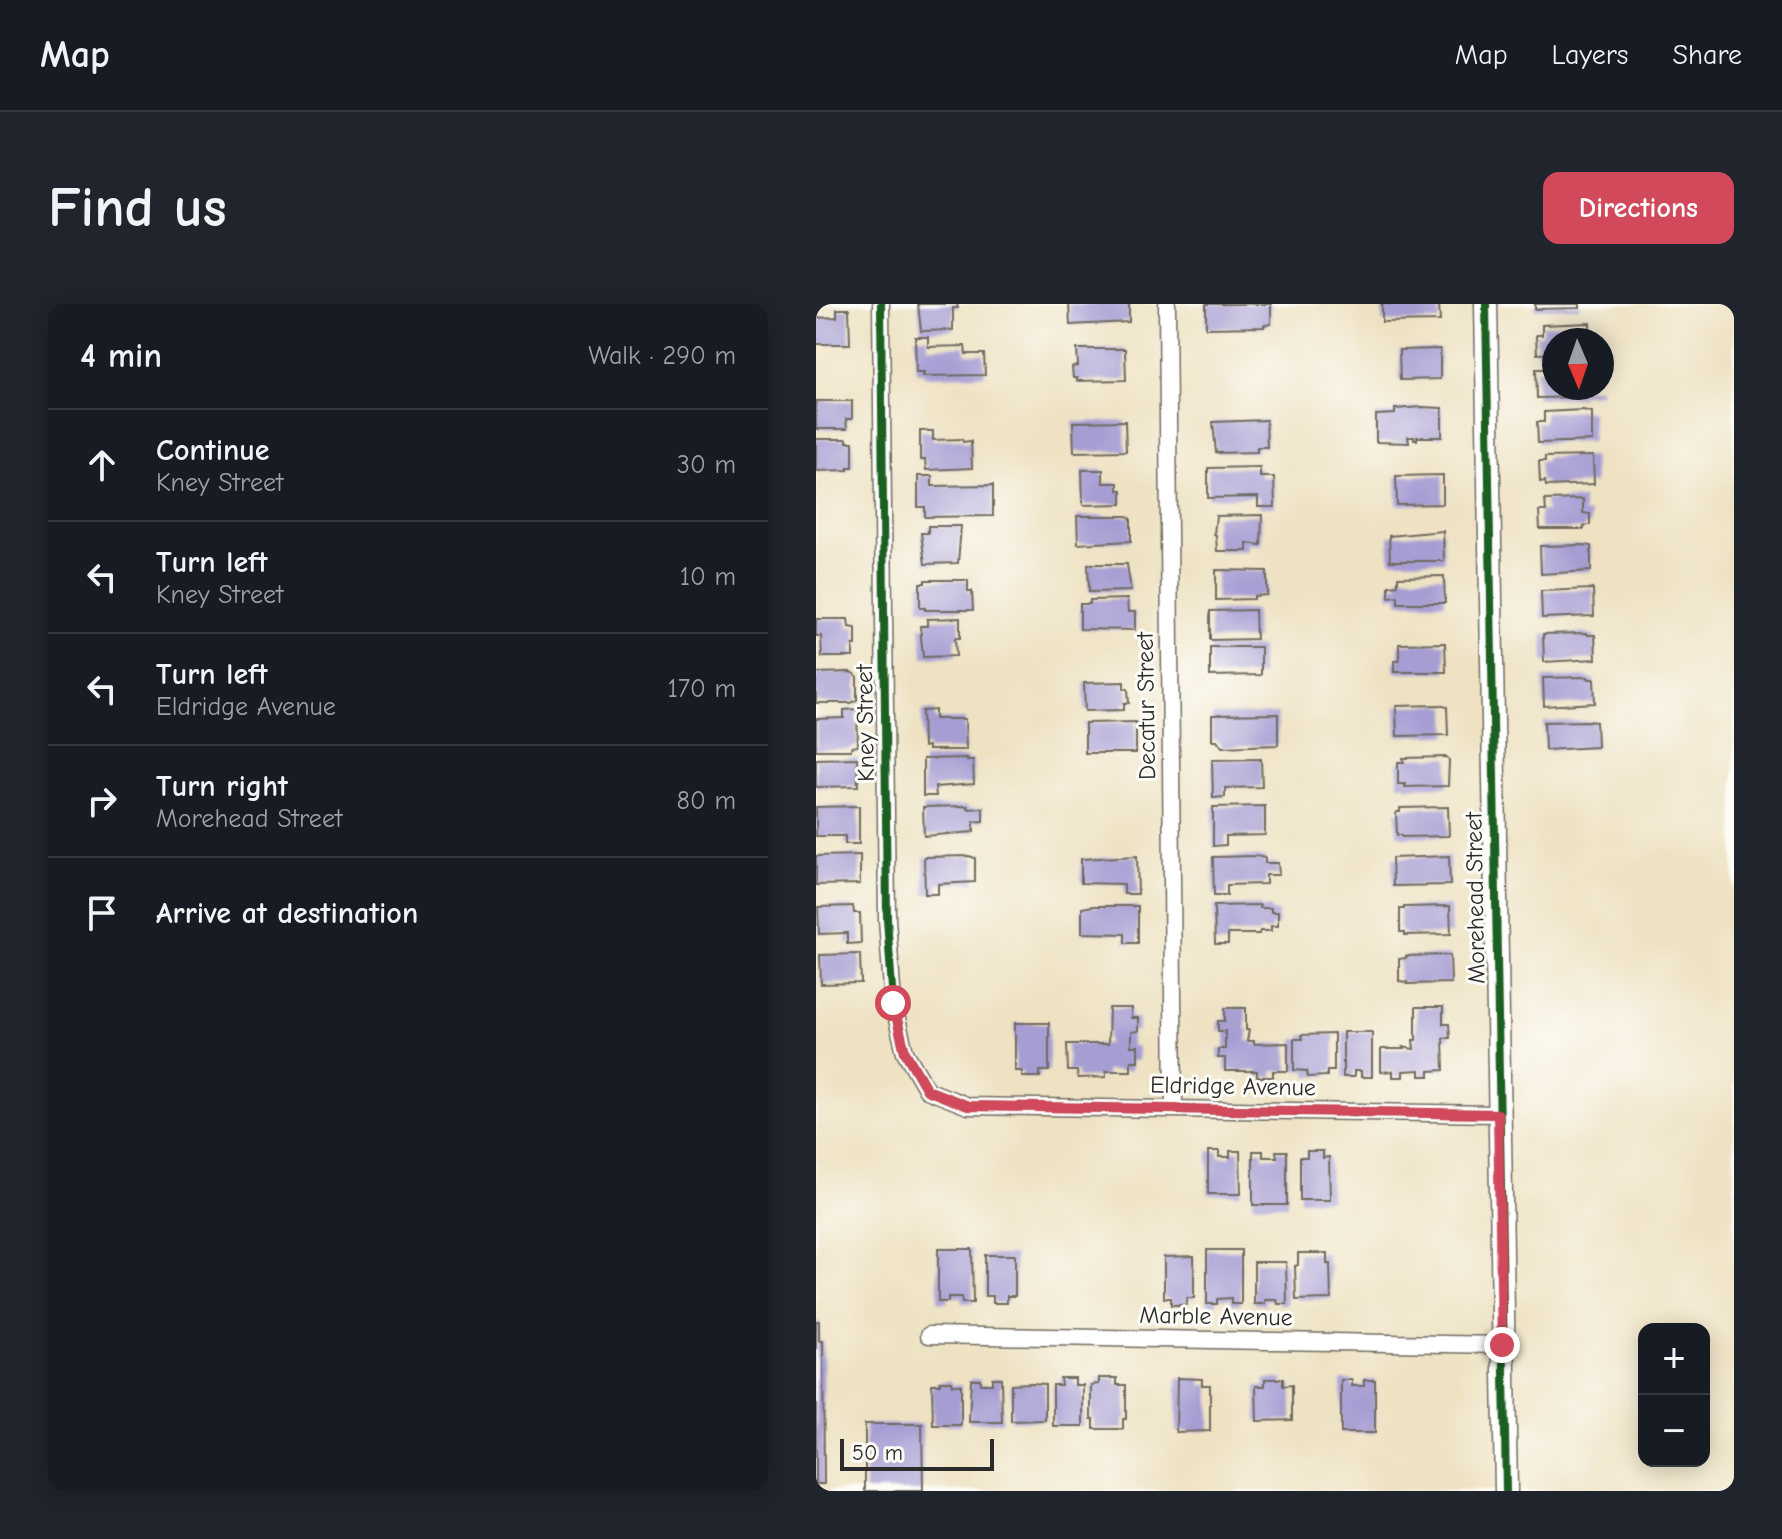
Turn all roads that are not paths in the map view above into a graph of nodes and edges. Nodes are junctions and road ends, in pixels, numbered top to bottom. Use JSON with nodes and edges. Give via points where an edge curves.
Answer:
{"nodes":[{"id":1,"x":881,"y":304,"type":"edge"},
{"id":2,"x":1167,"y":304,"type":"edge"},
{"id":3,"x":1486,"y":304,"type":"edge"},
{"id":4,"x":968,"y":1106,"type":"joint"},
{"id":5,"x":1174,"y":1108,"type":"junction"},
{"id":6,"x":1498,"y":1114,"type":"junction"},
{"id":7,"x":929,"y":1335,"type":"dead end"},
{"id":8,"x":1502,"y":1345,"type":"junction"},
{"id":9,"x":1506,"y":1491,"type":"edge"}],
"edges":[{"from":1,"to":4,"type":"street","name":"Kney Street","via":[[887,919],[893,1003],[905,1052],[927,1090]]},
{"from":2,"to":5,"type":"street","name":"Decatur Street"},
{"from":3,"to":6,"type":"street","name":"Morehead Street"},
{"from":4,"to":5,"type":"street","name":"Eldridge Avenue"},
{"from":5,"to":6,"type":"street","name":"Eldridge Avenue"},
{"from":6,"to":8,"type":"street","name":"Morehead Street"},
{"from":7,"to":8,"type":"street","name":"Marble Avenue"},
{"from":8,"to":9,"type":"street","name":"Morehead Street"}]}
